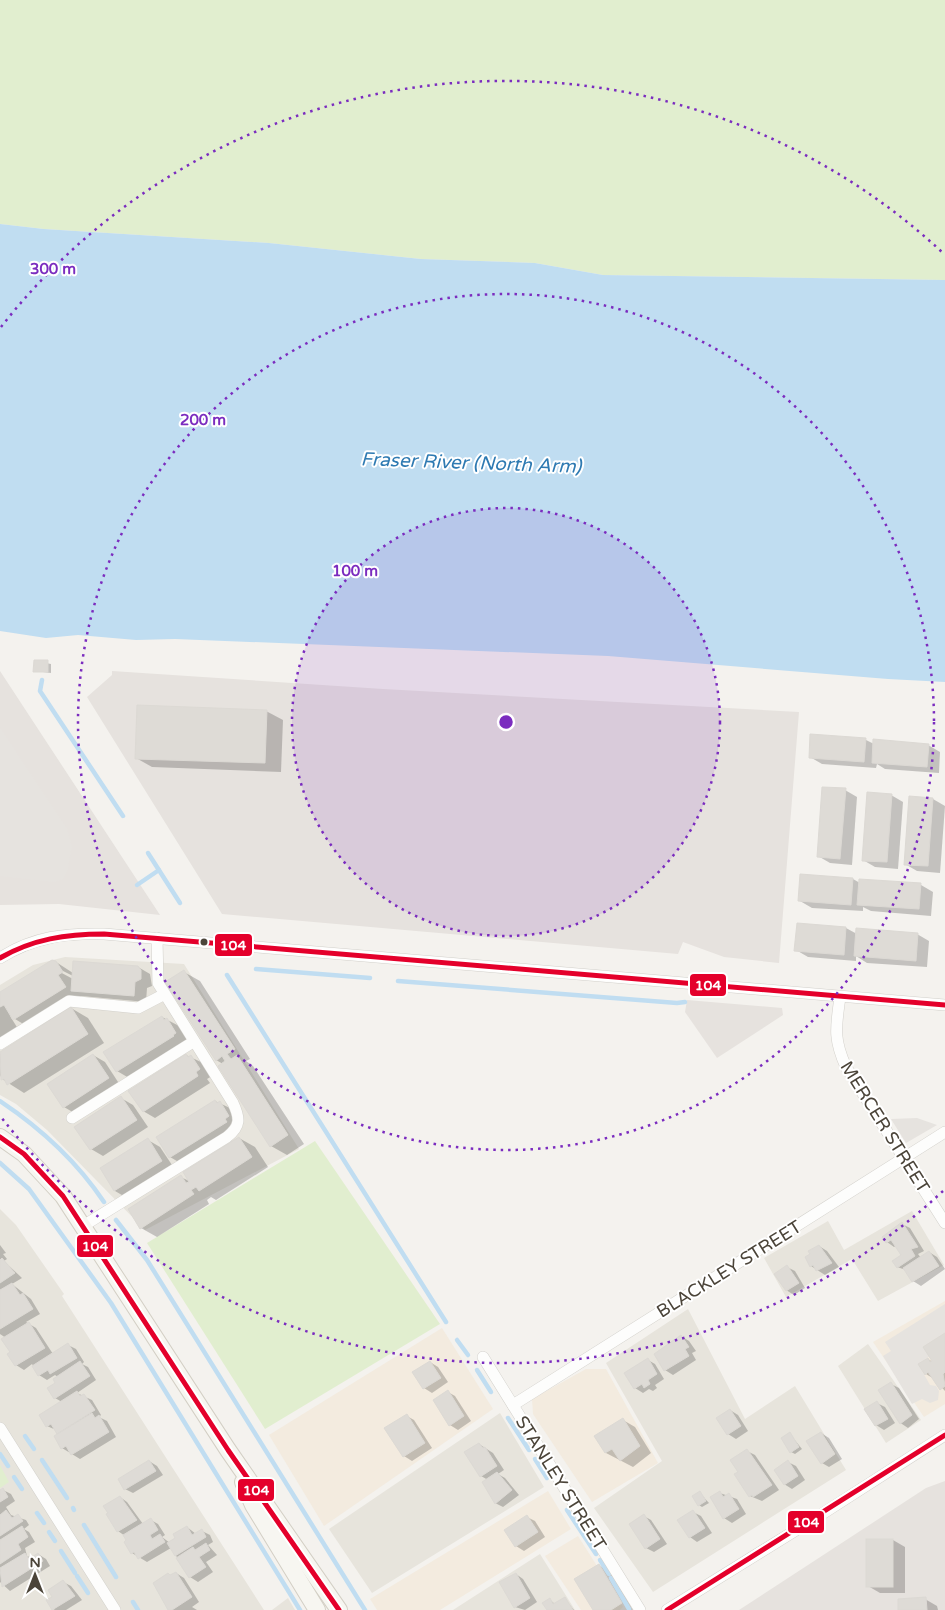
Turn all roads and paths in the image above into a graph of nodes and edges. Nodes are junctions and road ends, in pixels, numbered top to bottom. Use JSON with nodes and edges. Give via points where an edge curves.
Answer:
{"nodes":[{"id":1,"x":158,"y":938,"type":"junction"},
{"id":2,"x":0,"y":958,"type":"edge"},
{"id":3,"x":163,"y":995,"type":"junction"},
{"id":4,"x":840,"y":998,"type":"junction"},
{"id":5,"x":945,"y":1005,"type":"edge"},
{"id":6,"x":194,"y":1042,"type":"junction"},
{"id":7,"x":0,"y":1044,"type":"edge"},
{"id":8,"x":72,"y":1118,"type":"dead end"},
{"id":9,"x":945,"y":1132,"type":"edge"},
{"id":10,"x":0,"y":1137,"type":"edge"},
{"id":11,"x":904,"y":1159,"type":"junction"},
{"id":12,"x":945,"y":1223,"type":"edge"},
{"id":13,"x":83,"y":1226,"type":"junction"},
{"id":14,"x":483,"y":1357,"type":"dead end"},
{"id":15,"x":513,"y":1405,"type":"junction"},
{"id":16,"x":0,"y":1428,"type":"edge"},
{"id":17,"x":945,"y":1435,"type":"edge"},
{"id":18,"x":228,"y":1450,"type":"junction"},
{"id":19,"x":114,"y":1610,"type":"edge"},
{"id":20,"x":316,"y":1610,"type":"edge"},
{"id":21,"x":339,"y":1610,"type":"edge"},
{"id":22,"x":640,"y":1610,"type":"edge"},
{"id":23,"x":666,"y":1610,"type":"edge"}],
"edges":[{"from":1,"to":2,"type":"street","via":[[72,933],[45,937]]},
{"from":1,"to":3,"type":"street","via":[[158,983]]},
{"from":1,"to":4,"type":"street"},
{"from":3,"to":6,"type":"street"},
{"from":3,"to":7,"type":"street","via":[[138,1008],[69,1000]]},
{"from":4,"to":5,"type":"street"},
{"from":4,"to":11,"type":"street","name":"MERCER STREET","via":[[837,1046],[846,1067]]},
{"from":6,"to":8,"type":"street"},
{"from":6,"to":13,"type":"street","via":[[233,1103],[238,1114],[236,1130]]},
{"from":9,"to":11,"type":"street","name":"BLACKLEY STREET"},
{"from":10,"to":13,"type":"main road","via":[[38,1168],[63,1196]]},
{"from":11,"to":12,"type":"street","name":"MERCER STREET"},
{"from":11,"to":15,"type":"street","name":"BLACKLEY STREET"},
{"from":13,"to":18,"type":"main road"},
{"from":14,"to":15,"type":"street","name":"STANLEY STREET"},
{"from":15,"to":22,"type":"street","name":"STANLEY STREET"},
{"from":16,"to":19,"type":"street"},
{"from":17,"to":23,"type":"street"},
{"from":18,"to":20,"type":"main road","via":[[253,1505]]},
{"from":18,"to":21,"type":"main road"}]}
